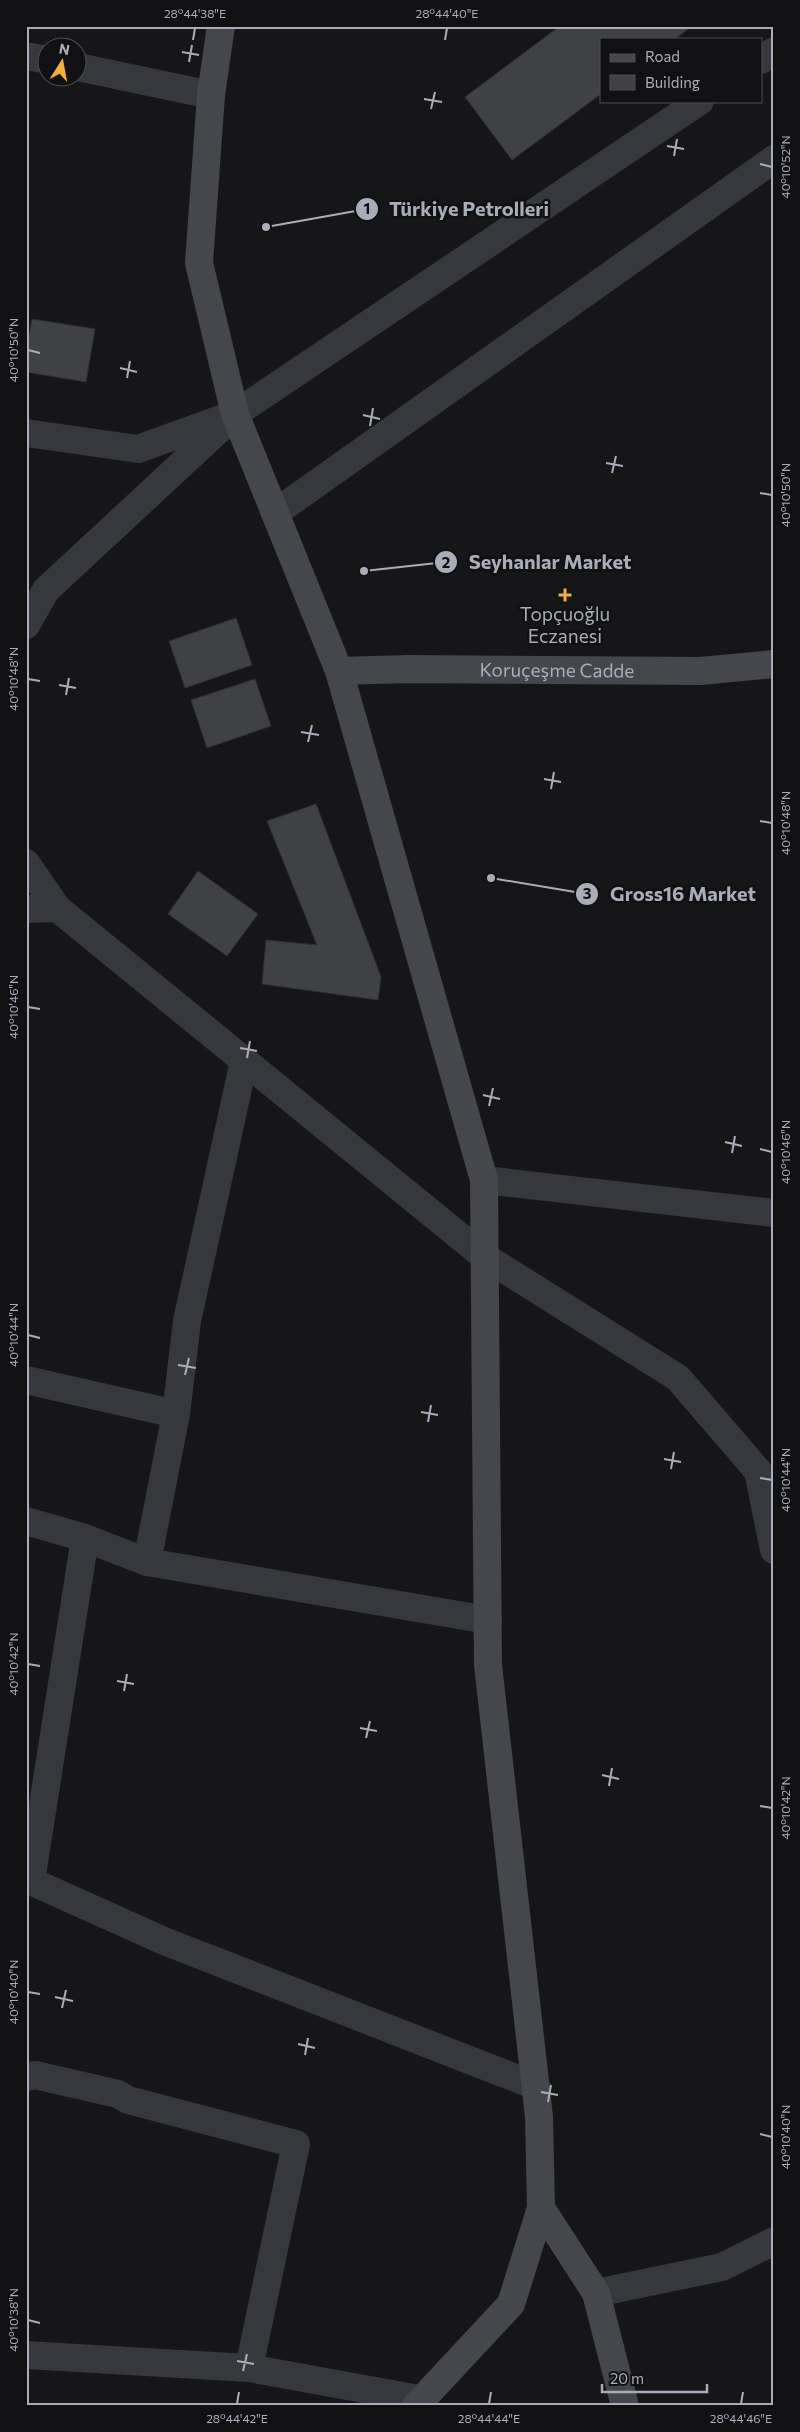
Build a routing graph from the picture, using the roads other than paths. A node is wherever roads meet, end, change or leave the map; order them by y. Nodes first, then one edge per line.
1 (221, 26) edge
2 (774, 51) edge
3 (762, 59) edge
4 (88, 69) edge
5 (211, 95) junction
6 (699, 102) edge
7 (774, 159) edge
8 (235, 414) junction
9 (26, 433) edge
10 (275, 513) junction
11 (26, 625) edge
12 (774, 664) edge
13 (339, 671) junction
14 (26, 863) edge
15 (57, 908) junction
16 (26, 909) edge
17 (244, 1061) junction
18 (484, 1180) junction
19 (774, 1214) edge
20 (485, 1257) junction
21 (26, 1380) edge
22 (176, 1414) junction
23 (26, 1521) edge
24 (85, 1538) junction
25 (774, 1550) edge
26 (147, 1562) junction
27 (488, 1620) junction
28 (29, 1880) edge
29 (26, 2076) edge
30 (536, 2086) junction
31 (541, 2208) junction
32 (774, 2241) edge
33 (596, 2293) junction
34 (26, 2355) edge
35 (249, 2368) junction
36 (418, 2403) edge
37 (625, 2406) edge

1 - 5 street
2 - 3 street
4 - 5 street
5 - 8 street
6 - 8 street
7 - 10 street
8 - 9 street
8 - 10 street
8 - 11 street
10 - 13 street
12 - 13 street, Koruçeşme Cadde
13 - 18 street
14 - 15 street
15 - 16 street
15 - 17 street
17 - 20 street
17 - 22 street
18 - 19 street
18 - 20 street
20 - 25 street
20 - 27 street
21 - 22 street
22 - 26 street
23 - 24 street
24 - 26 street
24 - 28 street
26 - 27 street
27 - 30 street
28 - 30 street
29 - 35 street
30 - 31 street
31 - 33 street
31 - 36 street
32 - 33 street
33 - 37 street
34 - 35 street
35 - 36 street

